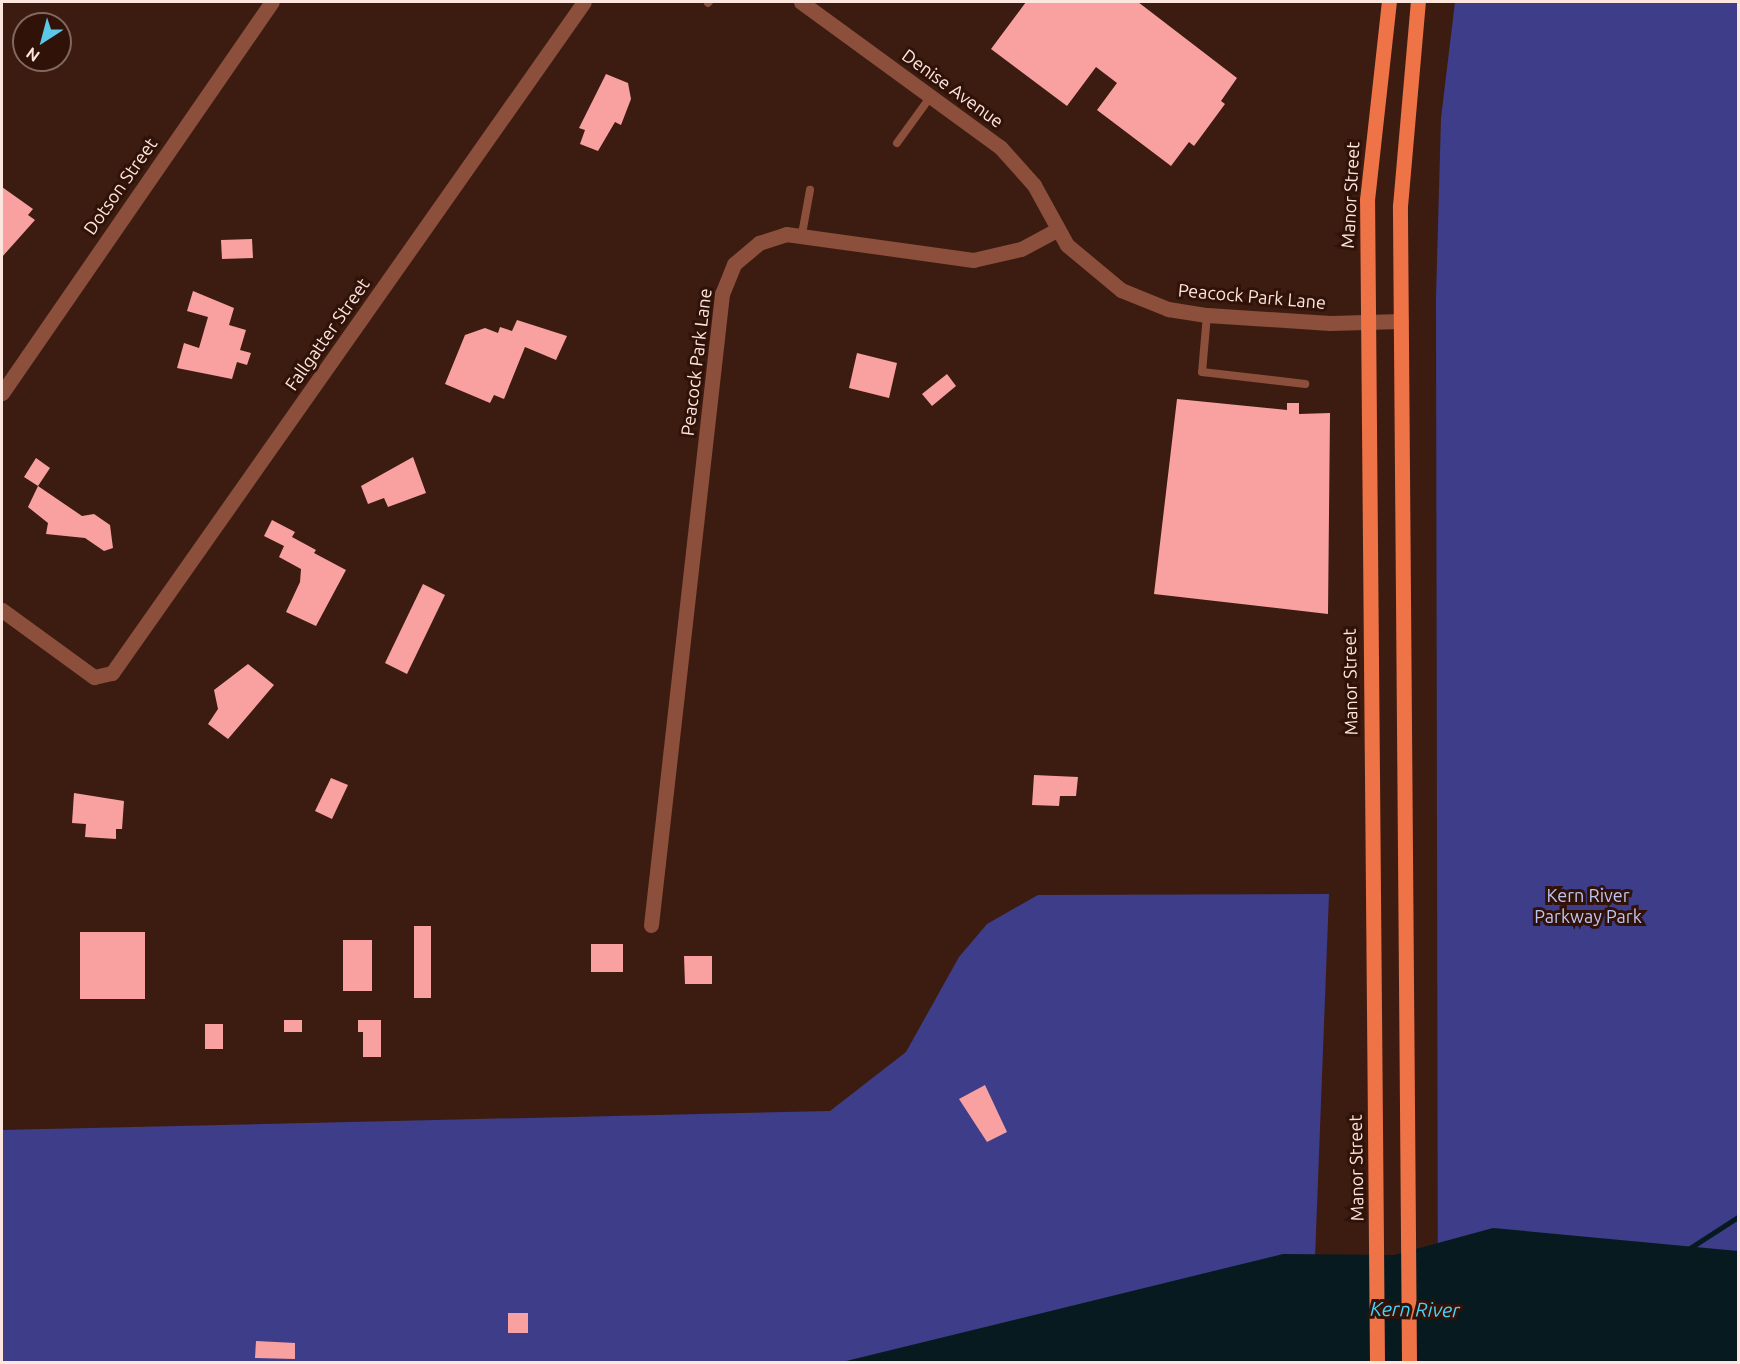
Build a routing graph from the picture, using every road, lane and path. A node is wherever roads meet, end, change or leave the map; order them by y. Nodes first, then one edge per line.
1 (272, 2) edge
2 (584, 2) edge
3 (801, 2) edge
4 (1389, 2) edge
5 (1418, 2) edge
6 (931, 96) junction
7 (897, 142) dead end
8 (810, 190) dead end
9 (1056, 230) junction
10 (802, 234) junction
11 (1207, 315) junction
12 (1401, 321) junction
13 (1367, 323) junction
14 (1305, 384) dead end
15 (2, 393) edge
16 (2, 610) edge
17 (651, 925) dead end
18 (1377, 1362) edge
19 (1409, 1362) edge

1 - 15 street, Dotson Street
2 - 16 street, Fallgatter Street
3 - 6 street, Denise Avenue
4 - 13 main road, Manor Street
5 - 12 main road
6 - 7 lane
6 - 9 street, Denise Avenue
8 - 10 lane
9 - 10 street, Peacock Park Lane
9 - 11 street, Peacock Park Lane
10 - 17 street, Peacock Park Lane
11 - 13 street, Peacock Park Lane
11 - 14 lane
12 - 13 street, Peacock Park Lane
12 - 19 main road
13 - 18 main road, Manor Street

